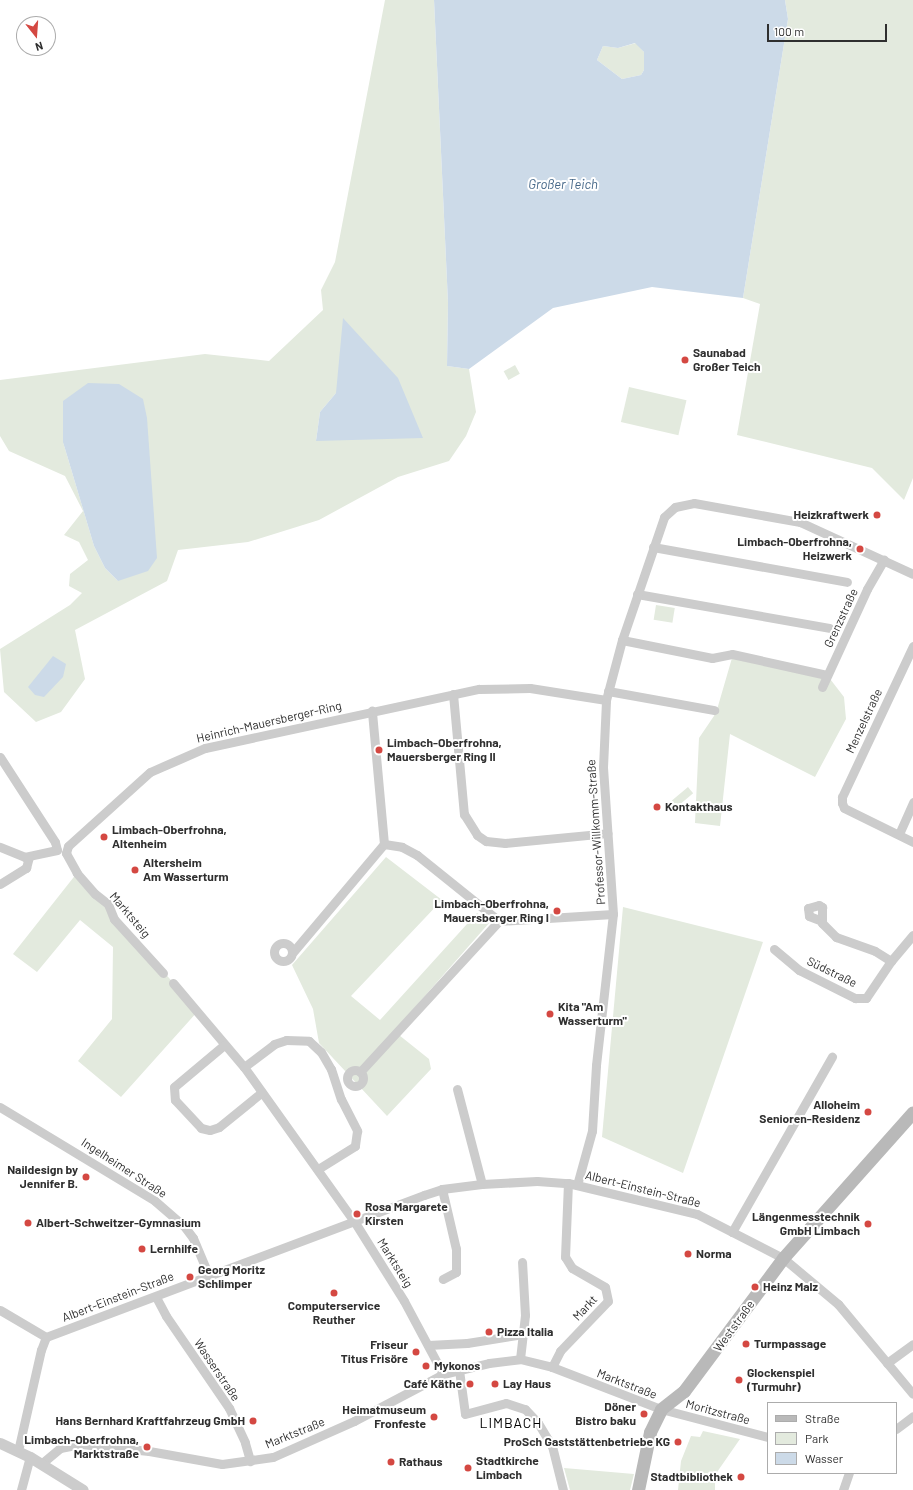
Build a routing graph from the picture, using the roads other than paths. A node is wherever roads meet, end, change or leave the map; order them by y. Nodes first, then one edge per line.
1 (653, 547) junction
2 (884, 560) junction
3 (913, 574) edge
4 (847, 582) dead end
5 (637, 594) junction
6 (829, 628) dead end
7 (622, 640) junction
8 (913, 646) edge
9 (827, 675) junction
10 (822, 687) dead end
11 (453, 694) junction
12 (607, 695) junction
13 (714, 710) dead end
14 (372, 711) junction
15 (0, 757) edge
16 (913, 802) edge
17 (608, 833) junction
18 (899, 834) junction
19 (913, 842) edge
20 (384, 844) junction
21 (0, 847) edge
22 (61, 852) junction
23 (29, 857) junction
24 (0, 884) edge
25 (613, 914) junction
26 (822, 920) dead end
27 (499, 921) junction
28 (913, 935) edge
29 (774, 949) dead end
30 (293, 952) dead end
31 (891, 961) junction
32 (163, 973) dead end
33 (173, 983) dead end
34 (224, 1045) junction
35 (832, 1057) dead end
36 (244, 1067) junction
37 (360, 1072) dead end
38 (457, 1089) dead end
39 (262, 1092) junction
40 (0, 1106) edge
41 (913, 1112) edge
42 (318, 1169) junction
43 (482, 1184) junction
44 (572, 1184) junction
45 (442, 1189) junction
46 (354, 1221) junction
47 (732, 1232) junction
48 (783, 1258) junction
49 (522, 1262) dead end
50 (209, 1276) junction
51 (443, 1279) dead end
52 (156, 1297) junction
53 (0, 1310) edge
54 (523, 1334) junction
55 (46, 1337) junction
56 (913, 1344) edge
57 (428, 1345) junction
58 (520, 1359) junction
59 (887, 1363) junction
60 (552, 1367) junction
61 (459, 1370) junction
62 (443, 1374) junction
63 (913, 1394) edge
64 (661, 1410) junction
65 (913, 1416) edge
66 (897, 1428) edge
67 (767, 1438) edge
68 (0, 1443) edge
69 (18, 1451) junction
70 (30, 1457) junction
71 (250, 1460) junction
72 (41, 1464) junction
73 (849, 1474) edge
74 (21, 1490) edge
75 (83, 1490) edge
76 (563, 1490) edge
77 (638, 1490) edge
78 (843, 1490) edge

1 - 2 street, Professor-Willkomm-Straße
1 - 4 street
1 - 5 street, Professor-Willkomm-Straße
2 - 3 street, Professor-Willkomm-Straße
2 - 9 street, Grenzstraße
5 - 6 street
5 - 7 street, Professor-Willkomm-Straße
7 - 9 street
7 - 12 street, Professor-Willkomm-Straße
8 - 18 street, Menzelstraße
9 - 10 street, Grenzstraße
11 - 12 street, Heinrich-Mauersberger-Ring
11 - 14 street, Heinrich-Mauersberger-Ring
11 - 17 street
12 - 13 street
12 - 17 street, Professor-Willkomm-Straße
14 - 20 street
14 - 22 street, Heinrich-Mauersberger-Ring
15 - 22 street, Marktsteig
16 - 18 street
17 - 25 street, Professor-Willkomm-Straße
18 - 19 street
20 - 27 street
20 - 30 street
21 - 23 street
22 - 23 street
22 - 32 street, Marktsteig
23 - 24 street
25 - 27 street
25 - 44 street, Professor-Willkomm-Straße
26 - 31 street
27 - 37 street
28 - 31 street, Südstraße
29 - 31 street, Südstraße
33 - 34 street, Marktsteig
34 - 36 street, Marktsteig
34 - 39 street
35 - 47 street
36 - 39 street, Marktsteig
36 - 42 street
38 - 43 street
39 - 42 street, Marktsteig
40 - 50 street, Ingelheimer Straße
41 - 48 main road, Weststraße
42 - 46 street, Marktsteig
43 - 44 street, Albert-Einstein-Straße
43 - 45 street, Albert-Einstein-Straße
44 - 47 street, Albert-Einstein-Straße
44 - 60 street, Markt
45 - 46 street, Albert-Einstein-Straße
45 - 51 street
46 - 50 street, Albert-Einstein-Straße
46 - 57 street, Marktsteig
47 - 48 street, Albert-Einstein-Straße
48 - 59 street, Albert-Einstein-Straße
48 - 64 main road, Weststraße
49 - 54 street
50 - 52 street, Albert-Einstein-Straße
52 - 55 street, Albert-Einstein-Straße
52 - 71 street, Wasserstraße
53 - 55 street
54 - 57 street
54 - 58 street
55 - 69 street
56 - 59 street
57 - 62 street, Marktsteig
58 - 60 street, Marktstraße
58 - 61 street, Marktstraße
59 - 63 street, Albert-Einstein-Straße
60 - 64 street, Marktstraße
61 - 62 street, Marktstraße
61 - 76 street
62 - 71 street, Marktstraße
64 - 67 street, Moritzstraße
64 - 77 main road
65 - 66 street
68 - 69 street
69 - 70 street
70 - 72 street
70 - 74 street
71 - 72 street, Marktstraße
72 - 75 street
73 - 78 street

